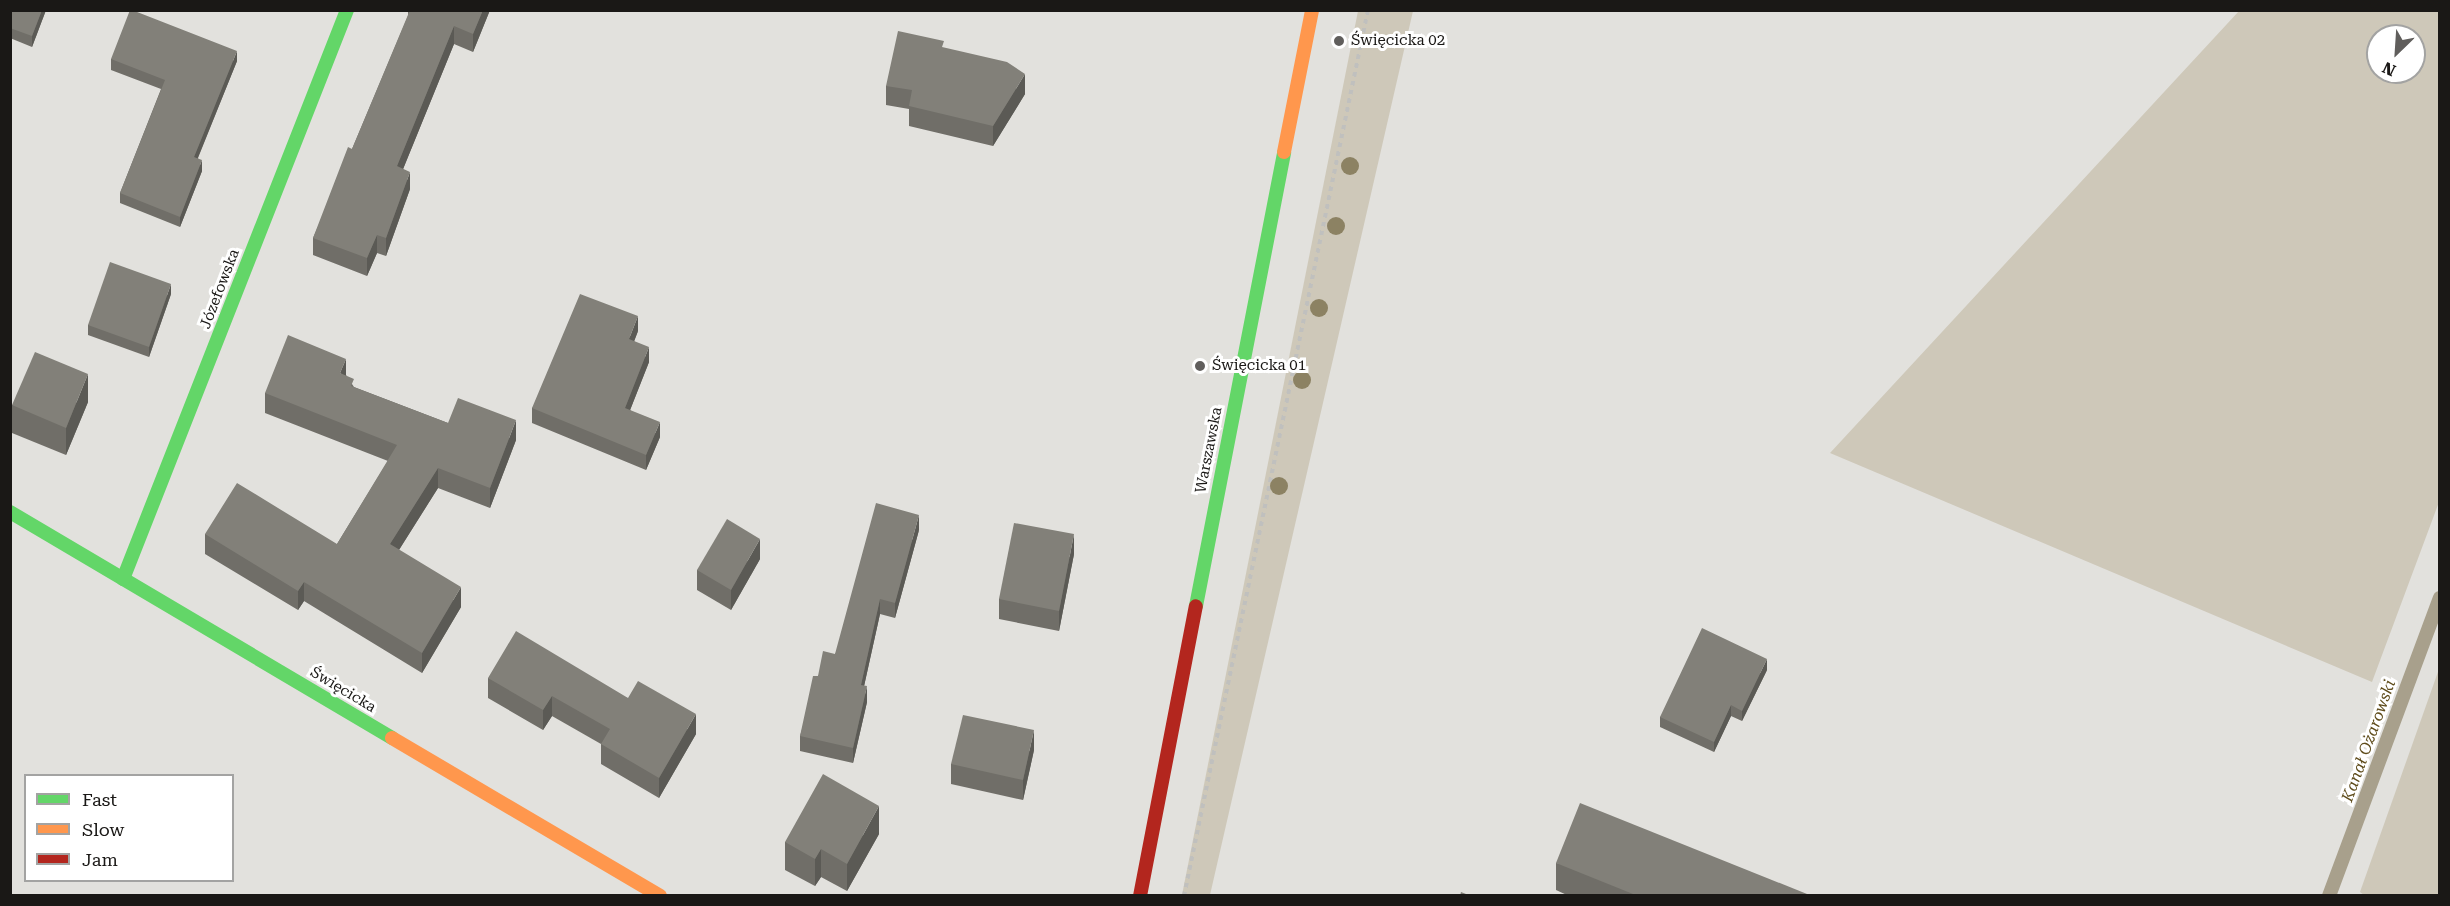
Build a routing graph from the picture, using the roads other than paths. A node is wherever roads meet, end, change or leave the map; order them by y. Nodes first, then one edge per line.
1 (347, 10) edge
2 (1312, 10) edge
3 (10, 512) edge
4 (123, 579) junction
5 (660, 896) edge
6 (1140, 896) edge

1 - 4 street, Józefowska
2 - 6 street, Warszawska
3 - 4 street, Święcicka
4 - 5 street, Święcicka

